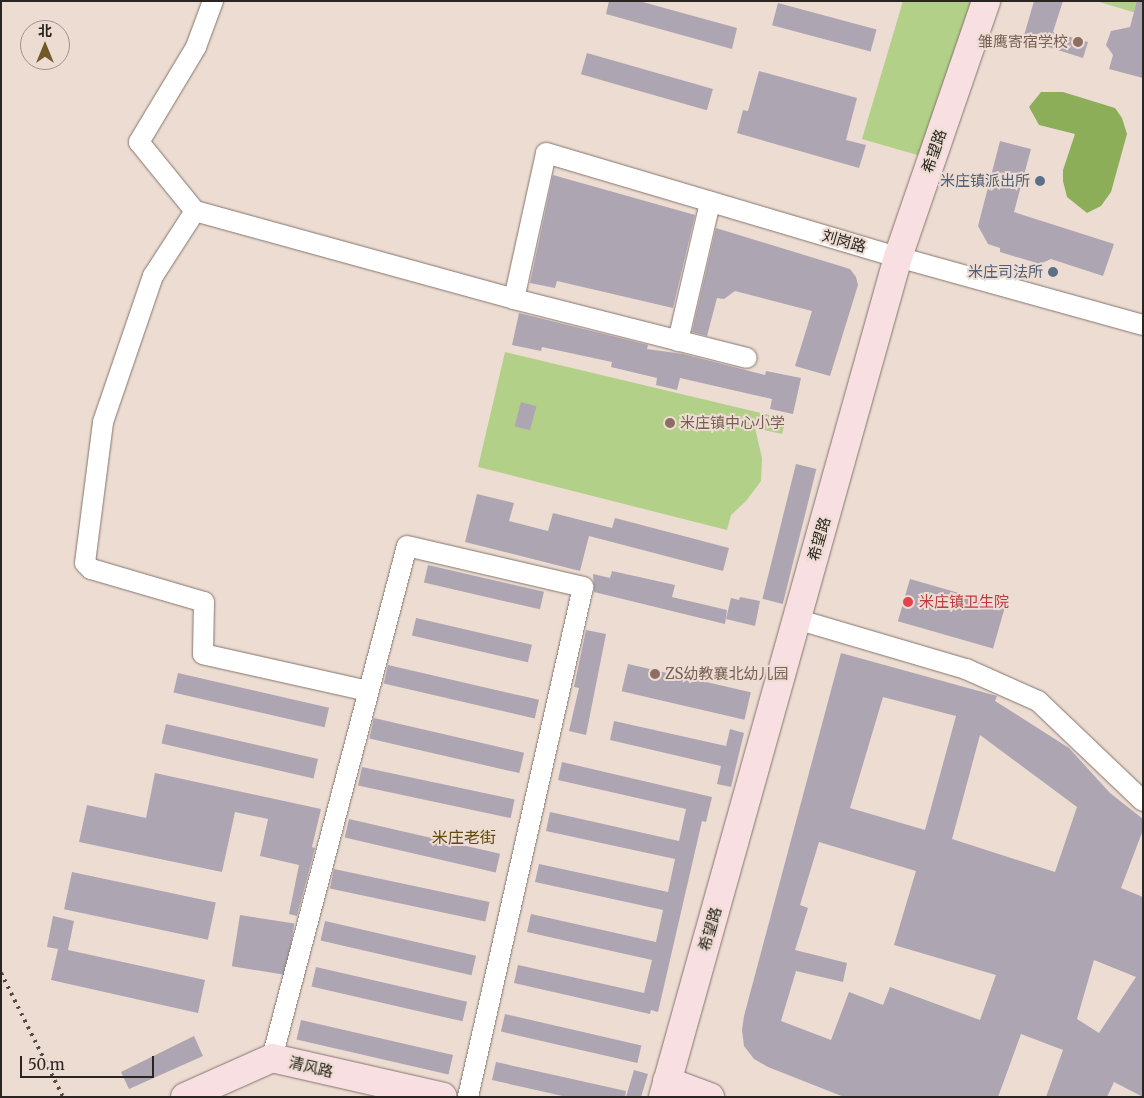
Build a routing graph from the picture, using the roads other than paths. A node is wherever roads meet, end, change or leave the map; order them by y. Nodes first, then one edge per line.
1 (213, 1) edge
2 (986, 1) edge
3 (710, 202) junction
4 (195, 211) junction
5 (898, 257) junction
6 (514, 299) junction
7 (1143, 325) edge
8 (678, 341) junction
9 (747, 358) dead end
10 (796, 619) junction
11 (368, 691) junction
12 (1143, 802) edge
13 (272, 1058) junction
14 (665, 1089) edge
15 (185, 1097) edge
16 (443, 1097) edge
17 (468, 1097) edge
18 (710, 1097) edge

1 - 4 street
2 - 5 street, 希望路
3 - 5 street, 刘岗路
3 - 6 street, 刘岗路
3 - 8 street
4 - 6 street
4 - 11 street
5 - 7 street, 刘岗路
5 - 10 street, 希望路
6 - 8 street
8 - 9 street
10 - 12 street
10 - 14 street, 希望路
11 - 13 street
11 - 17 street
13 - 15 street, 清风路
13 - 16 street, 清风路
14 - 18 street

